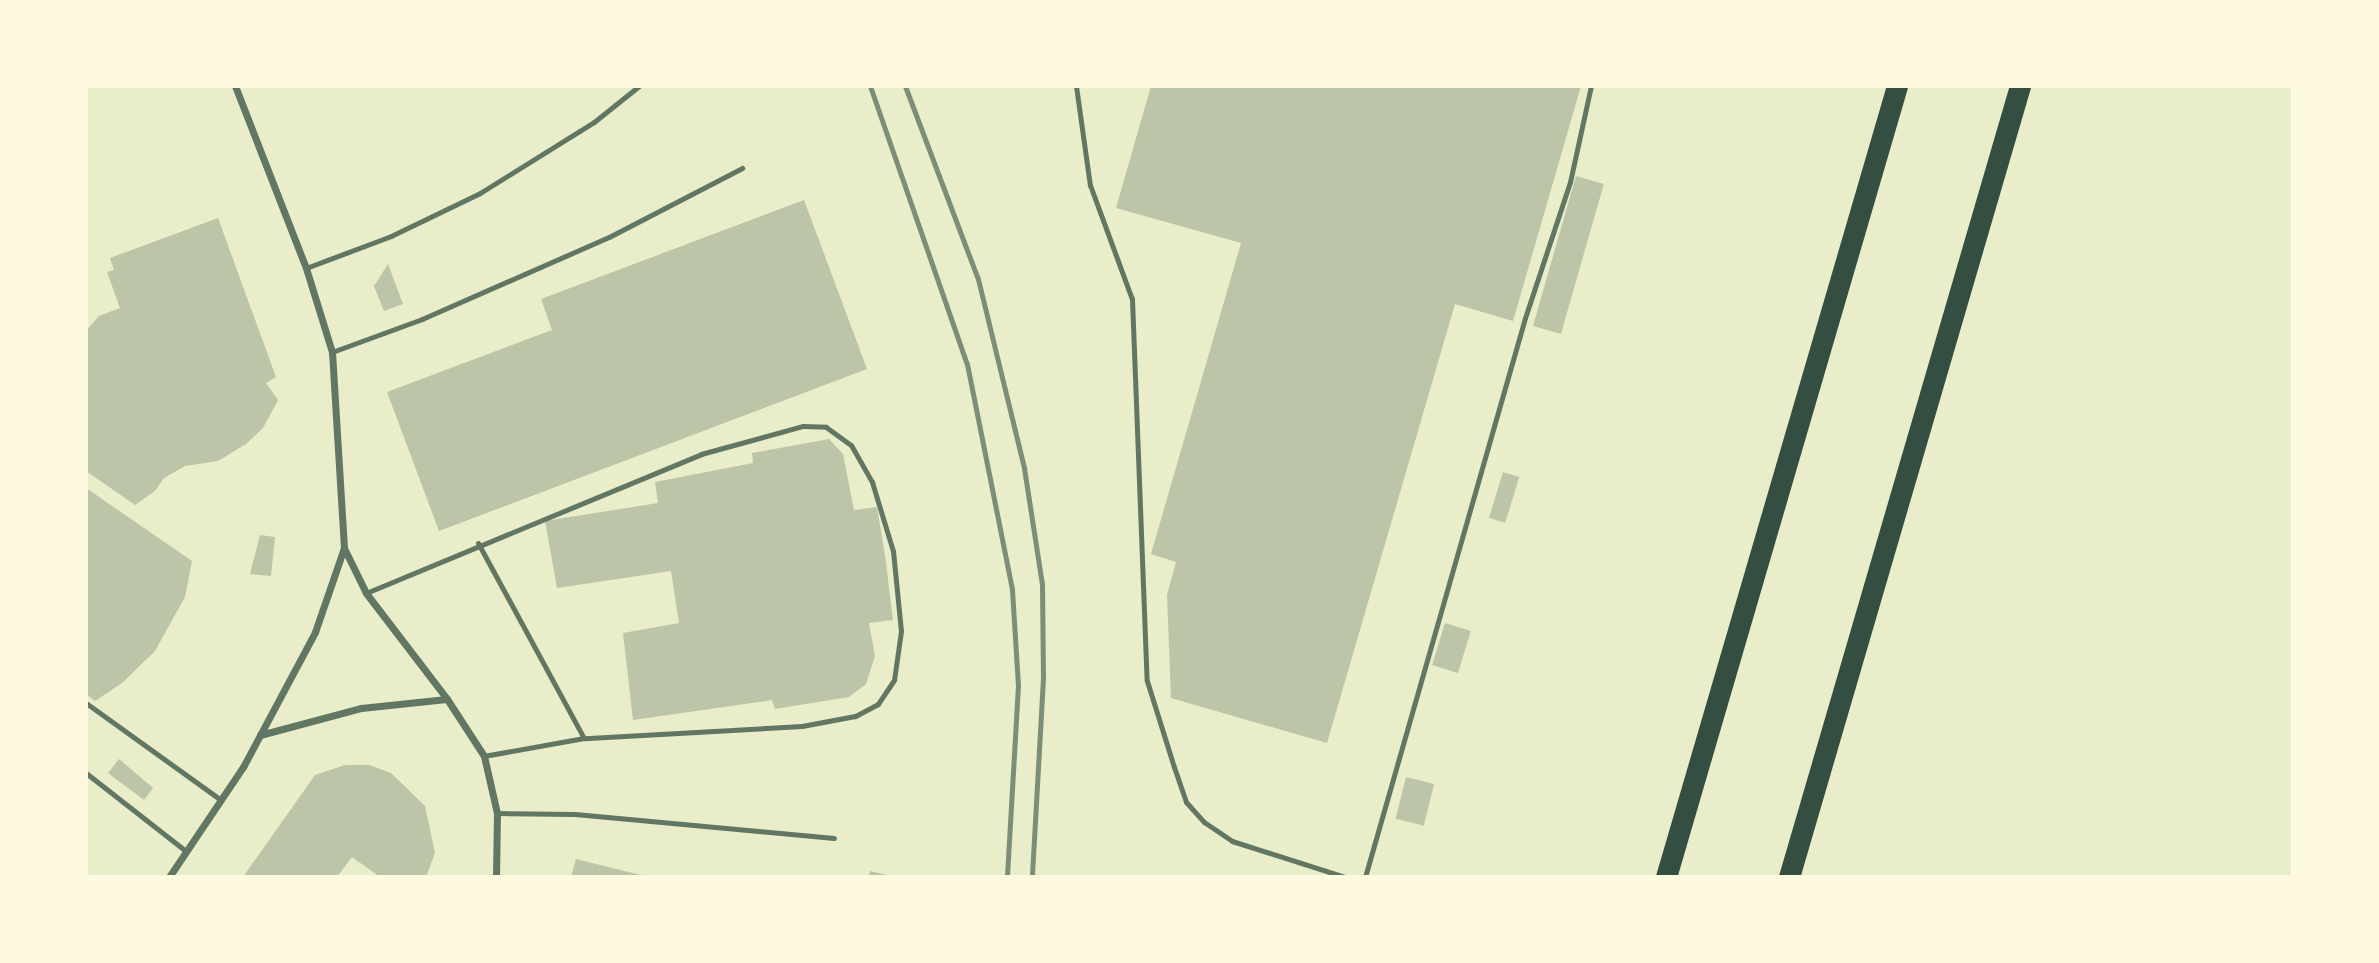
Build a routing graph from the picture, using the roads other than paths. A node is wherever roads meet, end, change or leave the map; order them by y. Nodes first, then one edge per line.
1 (235, 86) edge
2 (639, 86) edge
3 (1076, 86) edge
4 (1591, 86) edge
5 (1897, 86) edge
6 (2020, 86) edge
7 (742, 168) dead end
8 (306, 268) junction
9 (332, 352) junction
10 (478, 543) junction
11 (344, 548) junction
12 (366, 593) junction
13 (447, 699) junction
14 (86, 703) edge
15 (260, 734) junction
16 (584, 738) junction
17 (484, 756) junction
18 (86, 773) edge
19 (220, 800) junction
20 (497, 813) junction
21 (834, 838) dead end
22 (186, 851) junction
23 (169, 877) edge
24 (496, 877) edge
25 (1345, 877) edge
26 (1365, 877) edge
27 (1666, 877) edge
28 (1789, 877) edge

1 - 8 street
2 - 8 lane
3 - 25 lane
4 - 26 lane
5 - 27 highway
6 - 28 highway
7 - 9 lane
8 - 9 street
9 - 11 street
10 - 12 lane
10 - 16 lane
10 - 16 lane
11 - 12 street
11 - 15 street
12 - 13 street
13 - 15 street
13 - 17 street
14 - 19 lane
15 - 19 street
16 - 17 lane
17 - 20 street
18 - 22 lane
19 - 22 street
20 - 21 lane
20 - 24 street
22 - 23 street

